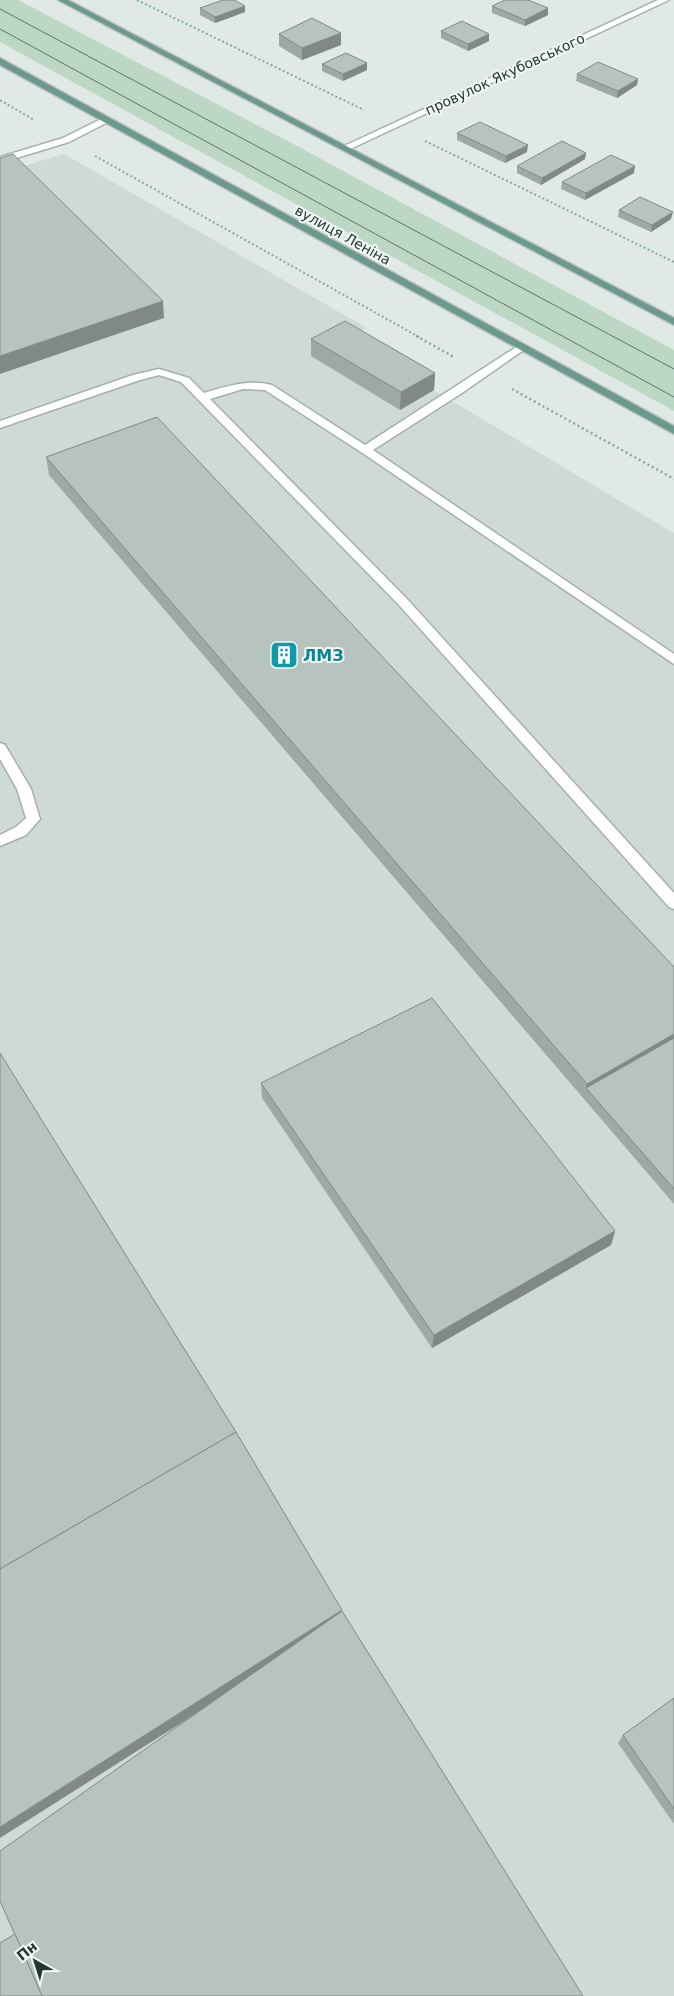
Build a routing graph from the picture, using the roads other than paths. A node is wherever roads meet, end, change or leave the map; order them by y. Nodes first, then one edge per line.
1 (62, 0) edge
2 (665, 0) edge
3 (0, 61) edge
4 (105, 120) junction
5 (345, 148) junction
6 (0, 160) edge
7 (674, 322) edge
8 (521, 347) junction
9 (204, 397) junction
10 (0, 425) edge
11 (674, 431) edge
12 (364, 450) junction
13 (674, 660) edge
14 (0, 748) edge
15 (0, 841) edge
16 (674, 904) edge

1 - 5 main road
2 - 5 street, провулок Якубовського
3 - 4 main road, вулиця Леніна
4 - 6 street
4 - 8 main road, вулиця Леніна
5 - 7 main road
8 - 11 main road, вулиця Леніна
8 - 12 street
9 - 10 street
9 - 12 street
9 - 16 street
12 - 13 street
14 - 15 street

